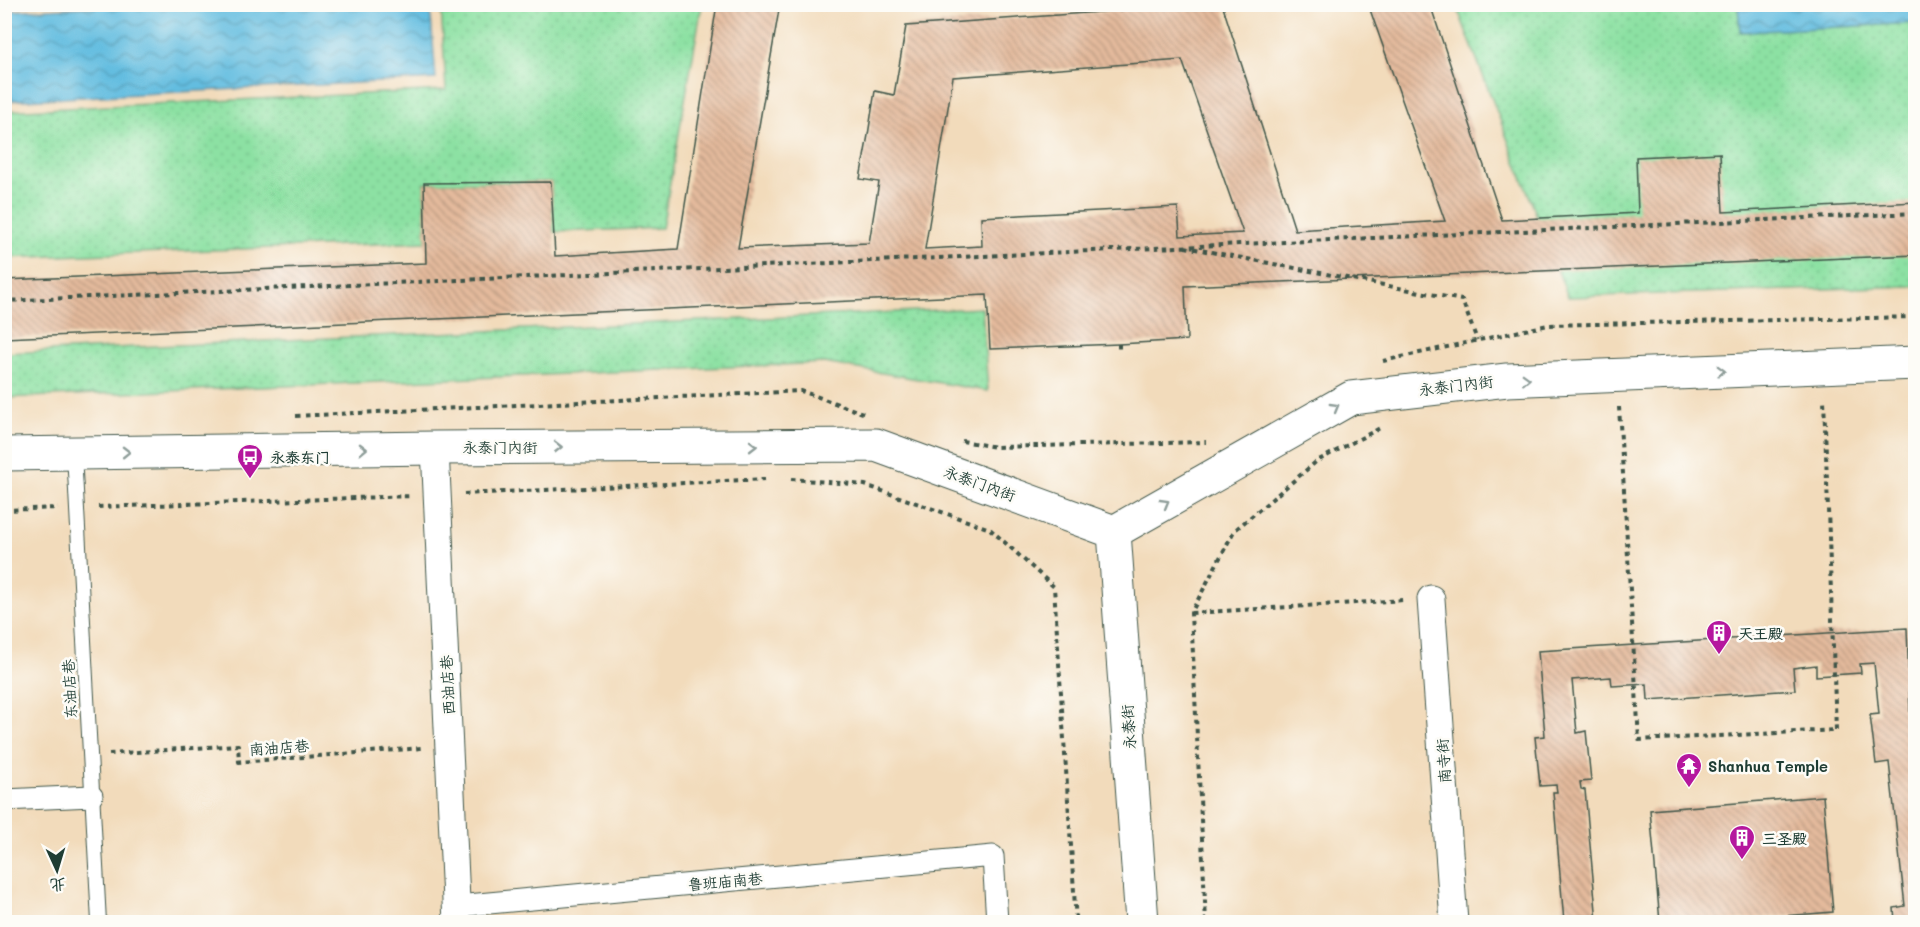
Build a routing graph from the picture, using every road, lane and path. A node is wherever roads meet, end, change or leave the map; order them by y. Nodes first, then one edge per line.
1 (1916, 213) edge
2 (1178, 246) junction
3 (4, 301) edge
4 (1916, 317) edge
5 (1477, 340) junction
6 (1119, 344) dead end
7 (1119, 353) dead end
8 (1375, 362) dead end
9 (1916, 363) edge
10 (1835, 398) dead end
11 (1813, 399) dead end
12 (1824, 399) junction
13 (1607, 406) dead end
14 (1619, 406) junction
15 (1630, 406) dead end
16 (865, 413) dead end
17 (287, 417) dead end
18 (1392, 425) dead end
19 (951, 439) dead end
20 (1212, 442) dead end
21 (435, 448) junction
22 (74, 453) junction
23 (4, 454) edge
24 (771, 479) dead end
25 (783, 479) dead end
26 (438, 495) junction
27 (76, 508) junction
28 (4, 510) edge
29 (1114, 532) junction
30 (1431, 599) joint
31 (1191, 613) junction
32 (449, 746) junction
33 (90, 755) junction
34 (92, 796) junction
35 (4, 800) edge
36 (457, 914) edge
37 (99, 922) edge
38 (997, 922) edge
39 (1076, 922) edge
40 (1142, 922) edge
41 (1206, 922) edge
42 (1454, 922) edge

1 - 2 path
2 - 3 path
2 - 5 path
4 - 5 path
5 - 8 path
6 - 7 path
29 -> 9 main road, 永泰门内街
10 - 12 path
11 - 12 path
12 - 14 path
13 - 14 path
14 - 15 path
16 - 17 path
18 - 31 path
19 - 20 path
22 -> 21 main road, 永泰门内街
21 - 26 street, 西油店巷
21 -> 29 main road, 永泰门内街
22 - 23 main road, 永泰门内街
22 - 27 lane, 东油店巷
24 - 26 path
25 - 39 path
26 - 27 path
26 - 32 street, 西油店巷
27 - 28 path
27 - 33 lane, 东油店巷
29 - 40 main road, 永泰街
30 - 31 path
30 - 42 street, 南寺街
31 - 41 path
32 - 33 path, 南油店巷
32 - 36 street, 西油店巷
33 - 34 lane, 东油店巷
34 - 35 street
34 - 37 lane, 东油店巷
36 - 38 street, 鲁班庙南巷

